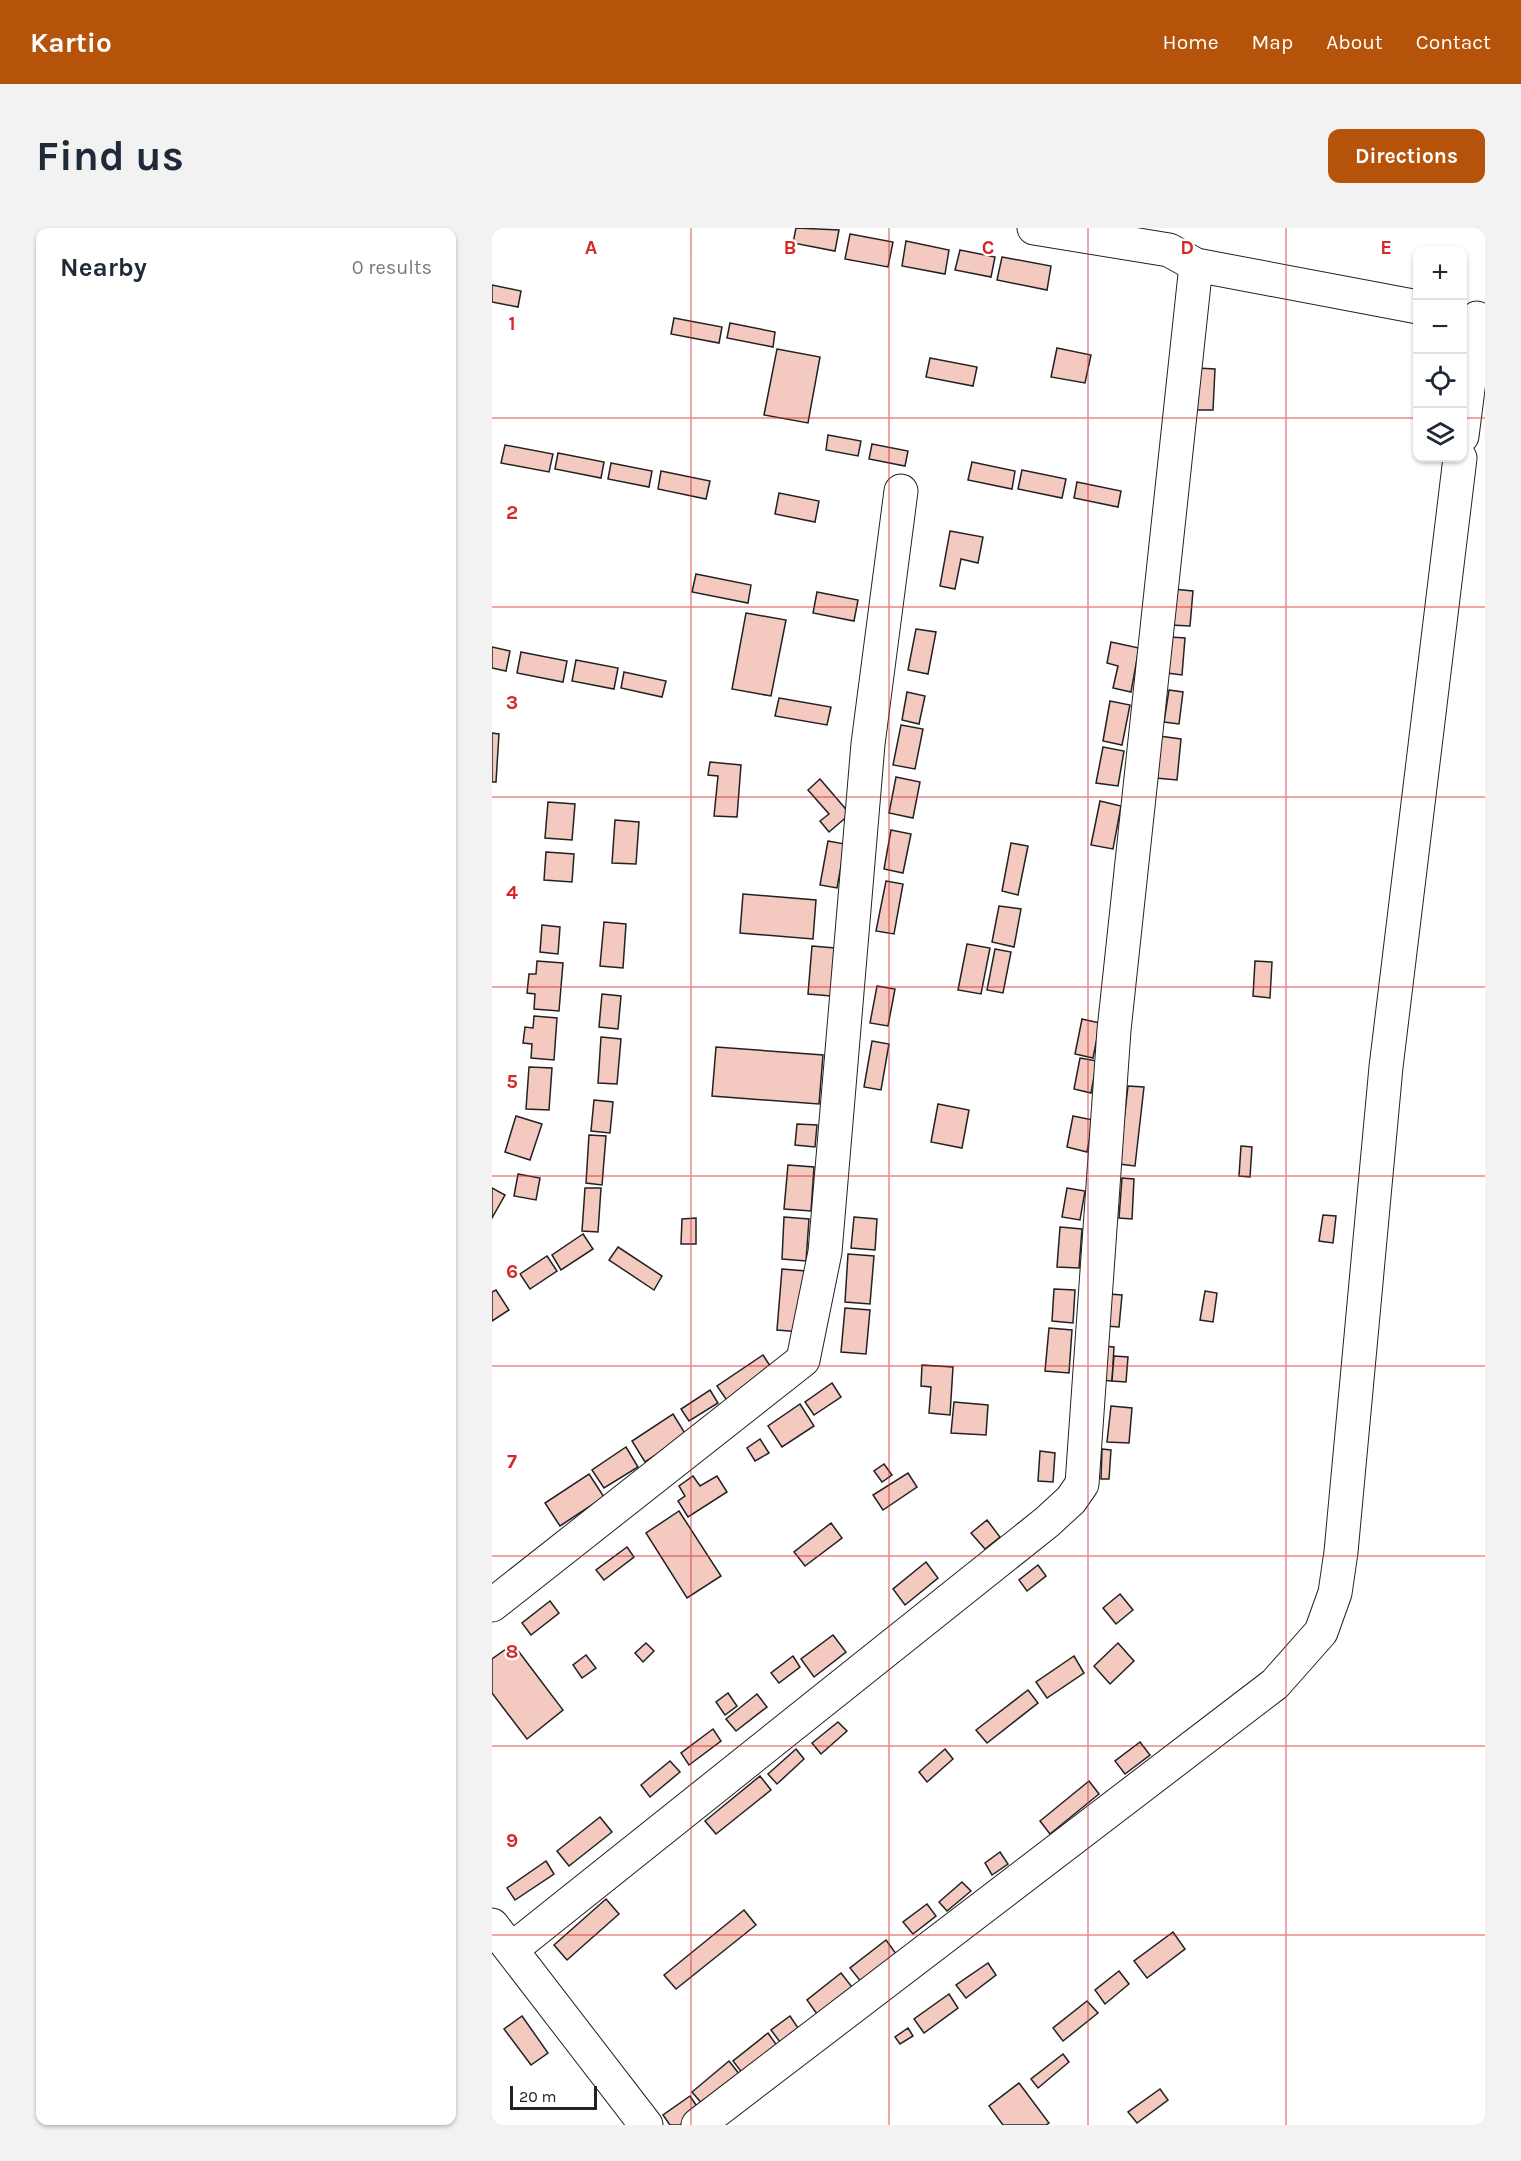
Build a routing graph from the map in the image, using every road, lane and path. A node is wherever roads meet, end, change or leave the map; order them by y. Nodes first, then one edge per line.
1 (1034, 228) edge
2 (1196, 265) junction
3 (1413, 306) edge
4 (1475, 318) edge
5 (1465, 408) edge
6 (1460, 462) edge
7 (901, 491) dead end
8 (492, 1605) edge
9 (502, 1937) edge
10 (646, 2125) edge
11 (698, 2125) edge

1 - 2 street
2 - 3 street
2 - 9 street
4 - 5 street
6 - 11 street
7 - 8 street
9 - 10 street

